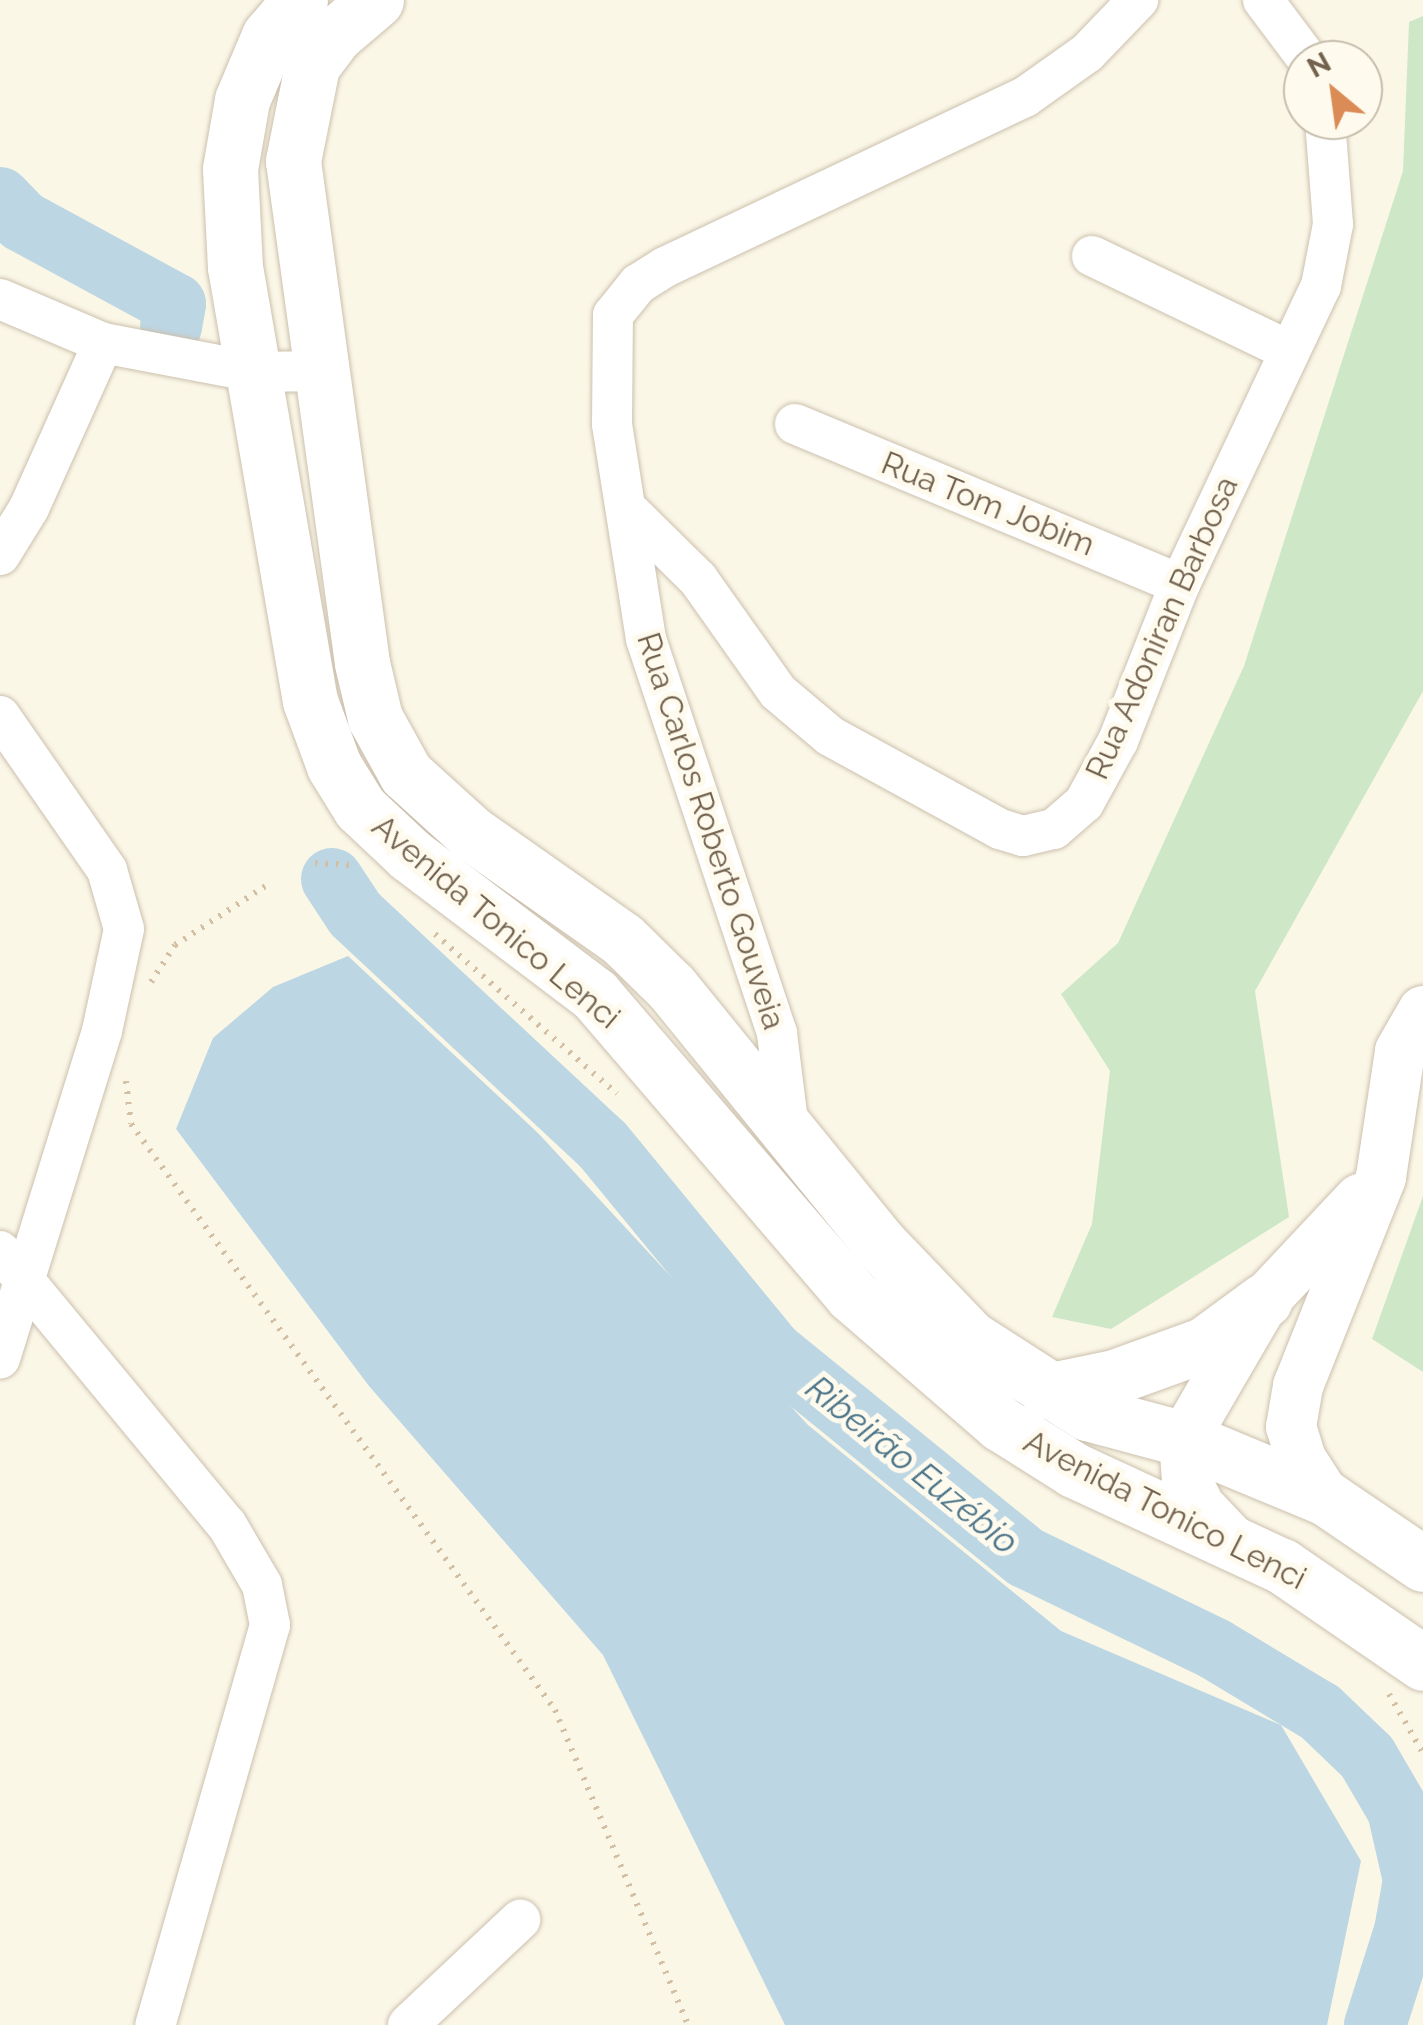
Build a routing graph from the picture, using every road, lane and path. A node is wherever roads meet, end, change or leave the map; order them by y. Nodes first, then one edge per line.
1 (300, 0) edge
2 (376, 0) edge
3 (1138, 0) edge
4 (1262, 0) edge
5 (1293, 40) edge
6 (1327, 140) edge
7 (1092, 256) dead end
8 (0, 299) edge
9 (103, 343) junction
10 (1287, 350) junction
11 (324, 371) junction
12 (254, 372) junction
13 (796, 424) dead end
14 (629, 512) junction
15 (0, 555) edge
16 (1180, 584) junction
17 (0, 716) edge
18 (315, 863) dead end
19 (359, 870) dead end
20 (270, 883) dead end
21 (145, 992) dead end
22 (1423, 1012) edge
23 (126, 1072) dead end
24 (789, 1130) junction
25 (1380, 1177) junction
26 (11, 1265) edge
27 (1265, 1300) junction
28 (0, 1358) edge
29 (1048, 1391) junction
30 (1184, 1439) junction
31 (1326, 1498) junction
32 (1261, 1558) junction
33 (1423, 1564) edge
34 (1423, 1664) edge
35 (520, 1920) dead end
36 (155, 2025) edge
37 (408, 2025) edge
38 (688, 2025) edge

1 - 12 main road, Avenida Tonico Lenci
2 - 11 main road, Avenida Tonico Lenci
3 - 14 street, Rua Carlos Roberto Gouveia
4 - 5 street
6 - 10 street, Rua Adoniran Barbosa
7 - 10 street
8 - 9 street
9 - 12 street
9 - 15 street
10 - 16 street, Rua Adoniran Barbosa
11 - 12 street
11 - 24 main road, Avenida Tonico Lenci
12 - 32 main road, Avenida Tonico Lenci
13 - 16 street, Rua Tom Jobim
14 - 16 street, Rua Adoniran Barbosa
14 - 24 street, Rua Carlos Roberto Gouveia
17 - 26 street
18 - 19 path
20 - 21 path
22 - 25 street
23 - 38 path
24 - 29 main road, Avenida Tonico Lenci
25 - 27 street
25 - 31 street
26 - 28 street
26 - 36 street
27 - 29 main road
27 - 30 street
29 - 30 main road, Avenida Tonico Lenci
30 - 31 main road, Avenida Tonico Lenci
30 - 32 street
31 - 33 main road, Avenida Tonico Lenci
32 - 33 main road
32 - 34 main road, Avenida Tonico Lenci
35 - 37 street

